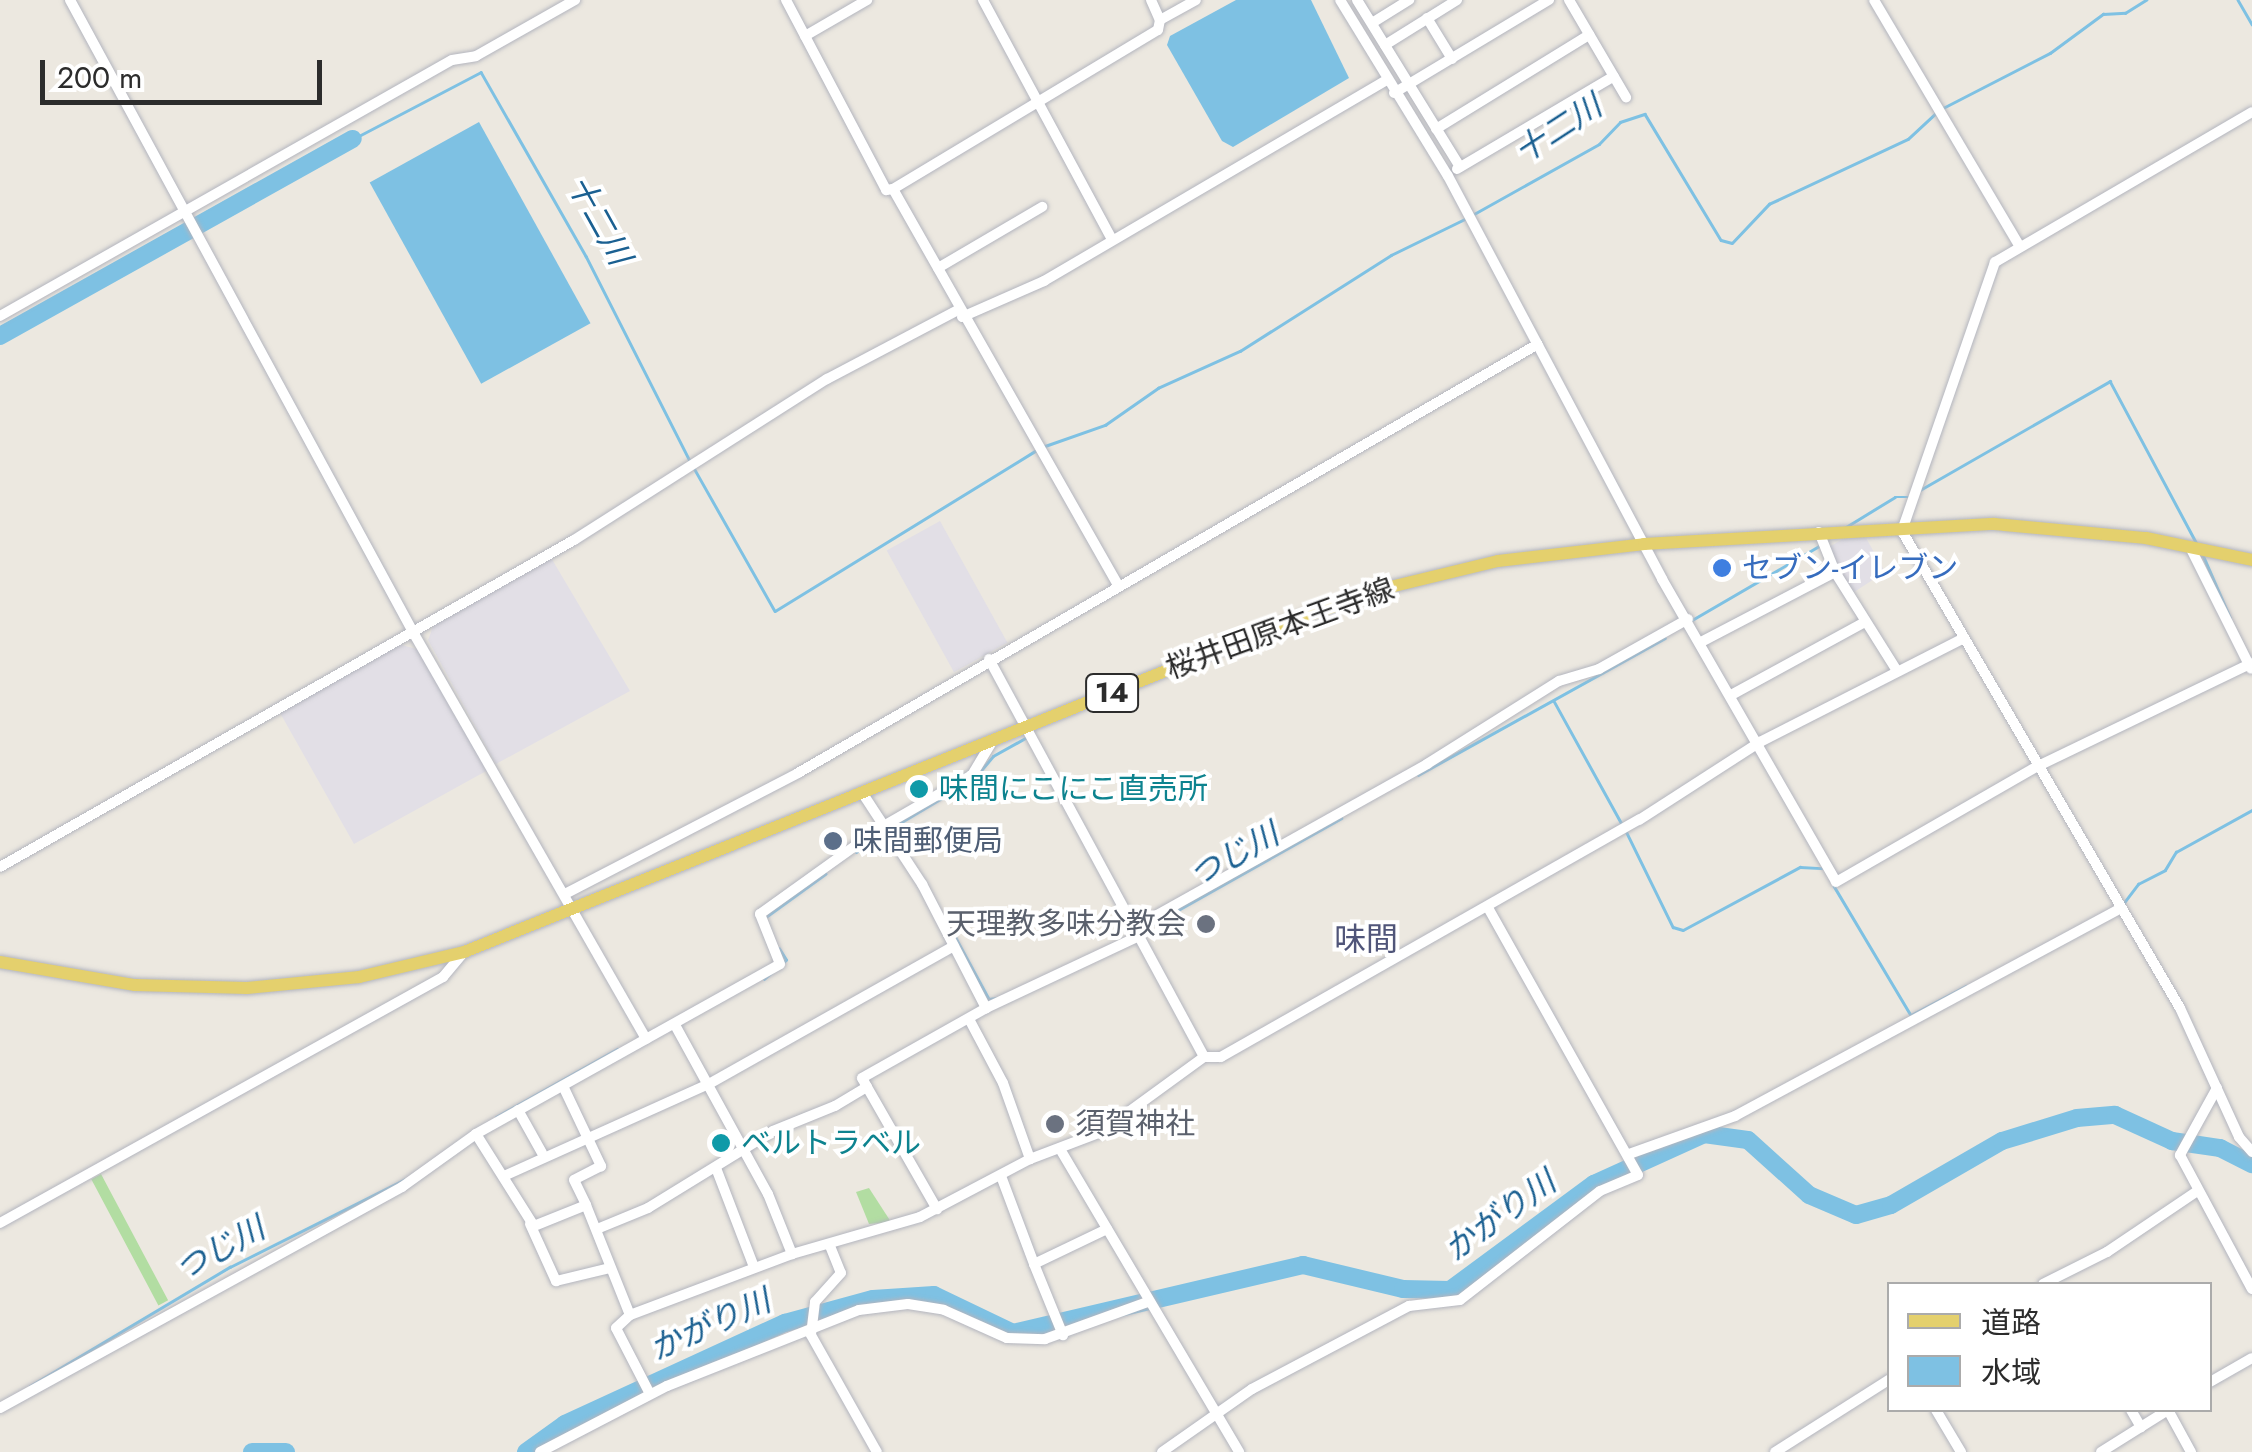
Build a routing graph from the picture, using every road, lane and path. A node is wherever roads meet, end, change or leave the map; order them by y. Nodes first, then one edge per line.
1 (70, 0) edge
2 (575, 0) edge
3 (786, 0) edge
4 (867, 0) edge
5 (983, 0) edge
6 (1151, 0) edge
7 (1196, 0) edge
8 (1340, 0) edge
9 (1410, 0) edge
10 (1457, 0) edge
11 (1549, 0) edge
12 (1569, 0) edge
13 (1874, 0) edge
14 (1362, 2) edge
15 (1427, 18) junction
16 (1160, 20) junction
17 (1372, 23) junction
18 (1589, 35) junction
19 (806, 36) junction
20 (1385, 44) junction
21 (1452, 59) junction
22 (1614, 76) junction
23 (1385, 81) junction
24 (1410, 84) junction
25 (1394, 93) junction
26 (1626, 97) dead end
27 (1038, 101) junction
28 (2252, 112) edge
29 (1436, 129) junction
30 (1460, 167) junction
31 (1448, 176) junction
32 (892, 189) junction
33 (1042, 208) dead end
34 (187, 210) junction
35 (1111, 238) junction
36 (2019, 245) junction
37 (938, 268) junction
38 (962, 313) junction
39 (0, 316) edge
40 (1538, 344) junction
41 (1904, 526) junction
42 (1821, 540) junction
43 (1644, 544) junction
44 (2190, 546) junction
45 (2252, 560) edge
46 (1836, 572) junction
47 (1117, 584) junction
48 (1688, 619) junction
49 (1865, 622) junction
50 (413, 632) junction
51 (1964, 638) junction
52 (1703, 641) junction
53 (989, 659) junction
54 (2251, 666) edge
55 (1897, 671) junction
56 (1733, 694) junction
57 (1026, 728) junction
58 (992, 742) junction
59 (1760, 742) junction
60 (2038, 766) junction
61 (864, 794) junction
62 (884, 826) junction
63 (0, 867) edge
64 (564, 894) junction
65 (1487, 906) junction
66 (2118, 910) junction
67 (574, 911) junction
68 (1136, 932) junction
69 (954, 946) junction
70 (464, 952) junction
71 (0, 962) edge
72 (986, 1008) junction
73 (969, 1019) junction
74 (675, 1024) junction
75 (646, 1039) junction
76 (1204, 1057) junction
77 (709, 1084) junction
78 (563, 1086) junction
79 (868, 1087) junction
80 (2217, 1088) junction
81 (518, 1110) junction
82 (476, 1134) junction
83 (590, 1136) junction
84 (742, 1149) junction
85 (1060, 1149) junction
86 (2252, 1152) edge
87 (542, 1153) junction
88 (1628, 1154) junction
89 (1030, 1160) junction
90 (716, 1168) junction
91 (504, 1176) junction
92 (1000, 1176) junction
93 (2196, 1192) junction
94 (586, 1206) junction
95 (937, 1209) junction
96 (528, 1220) junction
97 (0, 1223) edge
98 (597, 1229) junction
99 (1107, 1229) junction
100 (830, 1246) junction
101 (792, 1254) junction
102 (1034, 1264) junction
103 (610, 1268) junction
104 (754, 1268) junction
105 (2060, 1281) edge
106 (2252, 1289) edge
107 (1148, 1302) junction
108 (630, 1315) junction
109 (811, 1326) junction
110 (1063, 1335) junction
111 (2252, 1358) edge
112 (1887, 1381) edge
113 (2212, 1381) edge
114 (650, 1394) junction
115 (0, 1408) edge
116 (1937, 1412) edge
117 (2132, 1412) edge
118 (2165, 1412) edge
119 (2169, 1412) edge
120 (1217, 1418) junction
121 (2140, 1427) junction
122 (1791, 1448) edge
123 (540, 1452) edge
124 (878, 1452) edge
125 (1162, 1452) edge
126 (1239, 1452) edge
127 (1774, 1452) edge
128 (1961, 1452) edge
129 (2100, 1452) edge
130 (2190, 1452) edge

1 - 34 street
2 - 34 street
3 - 19 street
4 - 19 street
5 - 27 street
6 - 16 street
7 - 16 street
8 - 23 street
9 - 17 street
10 - 15 street
11 - 21 street
12 - 18 street
13 - 36 street
14 - 17 street
15 - 20 street
15 - 21 street
16 - 27 street
17 - 20 street
18 - 22 street
18 - 29 street
19 - 32 street
20 - 24 street
21 - 24 street
22 - 26 street
22 - 30 street
23 - 25 street
23 - 35 street
24 - 25 street
24 - 29 street
25 - 31 street
27 - 32 street
27 - 35 street
28 - 36 street
29 - 30 street
30 - 31 street
31 - 40 street
32 - 37 street
33 - 37 street
34 - 39 street
34 - 50 street
35 - 38 street
36 - 41 street
37 - 38 street
38 - 47 street
38 - 50 street
40 - 43 street
40 - 47 street
41 - 42 main road, 桜井田原本王寺線 / 14
41 - 44 main road, 桜井田原本王寺線 / 14
41 - 51 street
42 - 43 main road, 桜井田原本王寺線 / 14
42 - 46 street
43 - 48 street
43 - 57 main road, 桜井田原本王寺線 / 14
44 - 45 main road, 桜井田原本王寺線 / 14
44 - 54 street
46 - 49 street
46 - 52 street
47 - 53 street
48 - 52 street
48 - 68 street
49 - 55 street
49 - 56 street
50 - 63 street
50 - 64 street
51 - 55 street
51 - 60 street
52 - 56 street
53 - 57 street
53 - 64 street
54 - 60 street
55 - 59 street
56 - 59 street
57 - 58 main road, 桜井田原本王寺線 / 14
57 - 68 street
58 - 61 main road, 桜井田原本王寺線 / 14
58 - 62 street
59 - 60 street
59 - 65 street
60 - 66 street
61 - 62 street
61 - 67 main road, 桜井田原本王寺線 / 14
62 - 69 street
62 - 74 street
64 - 67 street
65 - 76 street
65 - 88 street
66 - 80 street
66 - 88 street
67 - 70 main road, 桜井田原本王寺線 / 14
67 - 75 street
68 - 72 street
68 - 76 street
69 - 72 street
69 - 77 street
70 - 71 main road, 桜井田原本王寺線 / 14
70 - 97 street
72 - 73 street
73 - 79 street
73 - 89 street
74 - 75 street
74 - 77 street
75 - 78 street
76 - 85 street
77 - 83 street
77 - 84 street
78 - 81 street
78 - 83 street
79 - 84 street
79 - 95 street
80 - 86 street
80 - 93 street
81 - 82 street
81 - 87 street
82 - 91 street
82 - 115 street
83 - 87 street
83 - 94 street
84 - 90 street
84 - 101 street
85 - 89 street
85 - 99 street
87 - 91 street
88 - 120 street
89 - 92 street
90 - 98 street
90 - 104 street
91 - 96 street
92 - 95 street
92 - 102 street
93 - 105 street
93 - 106 street
94 - 96 street
94 - 98 street
95 - 100 street
96 - 103 street
98 - 103 street
99 - 102 street
99 - 107 street
100 - 101 street
100 - 109 street
101 - 104 street
102 - 110 street
103 - 108 street
104 - 108 street
107 - 110 street
107 - 120 street
108 - 114 street
109 - 110 street
109 - 114 street
109 - 124 street
111 - 113 street
112 - 122 street
114 - 123 street
116 - 128 street
117 - 121 street
118 - 121 street
119 - 130 street
120 - 125 street
120 - 126 street
121 - 129 street
122 - 127 street

